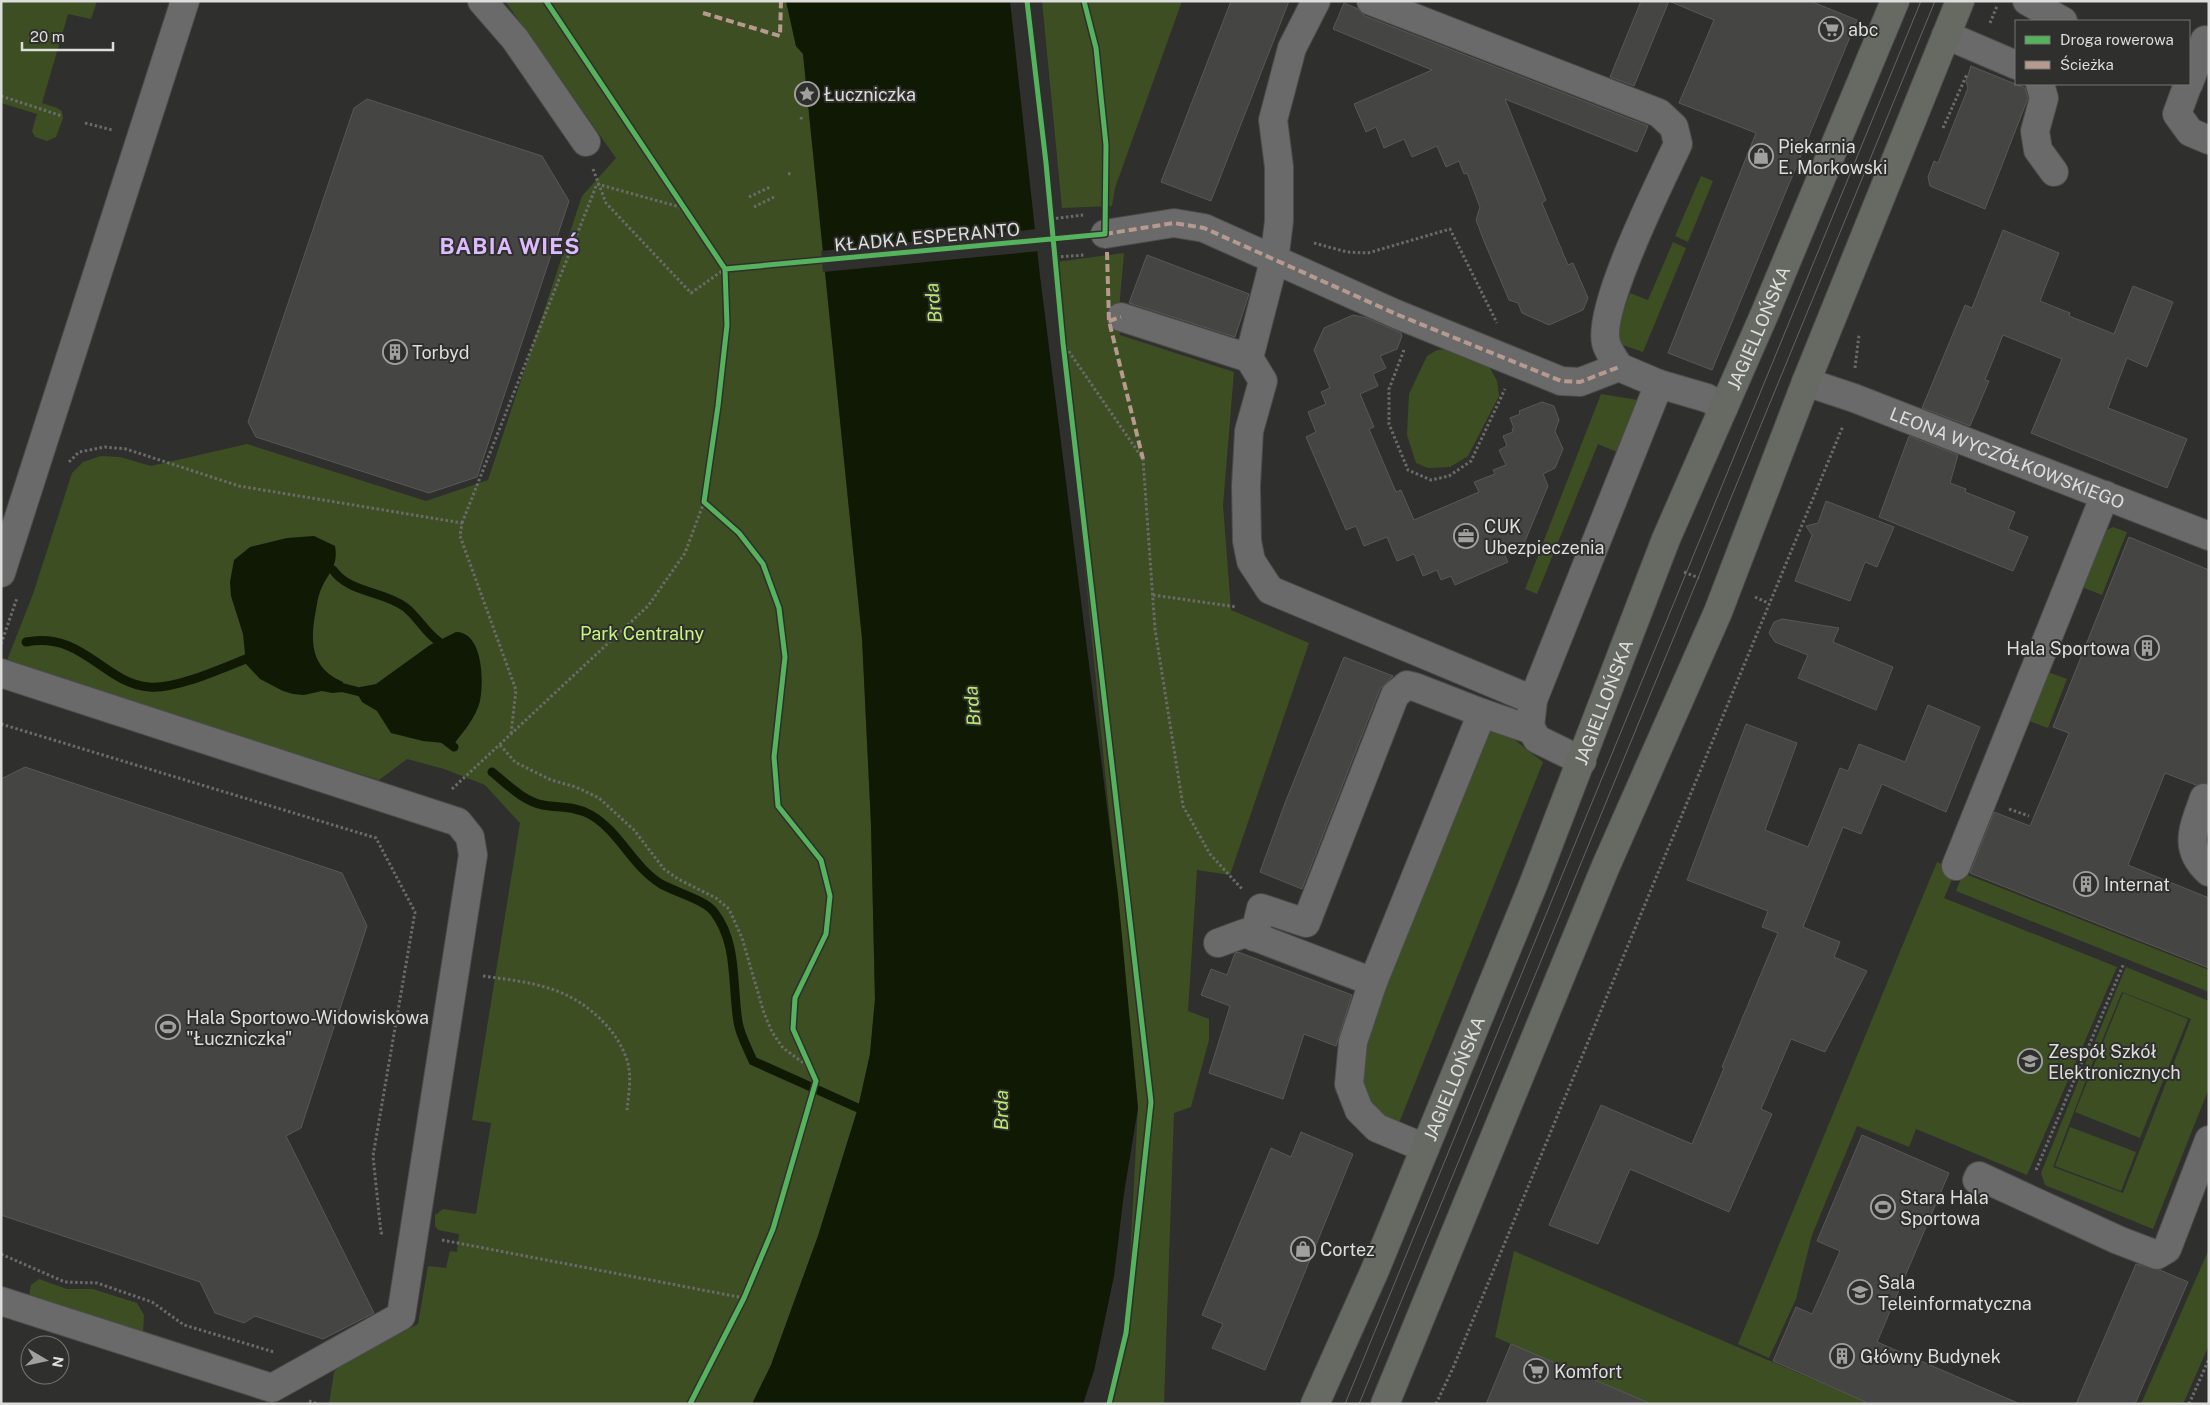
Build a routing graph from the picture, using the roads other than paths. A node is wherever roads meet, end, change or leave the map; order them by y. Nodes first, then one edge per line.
1 (185, 1) edge
2 (482, 1) edge
3 (1316, 1) edge
4 (1371, 1) edge
5 (1896, 1) edge
6 (1960, 1) edge
7 (2027, 1) edge
8 (2061, 20) edge
9 (1946, 35) junction
10 (2209, 41) edge
11 (2015, 65) edge
12 (2190, 78) edge
13 (2040, 85) edge
14 (2188, 85) edge
15 (2209, 140) edge
16 (586, 142) road end
17 (2054, 172) dead end
18 (1093, 235) road end
19 (1274, 261) junction
20 (1120, 317) dead end
21 (1249, 358) junction
22 (1618, 367) junction
23 (1806, 382) junction
24 (1659, 384) junction
25 (1724, 407) junction
26 (2105, 495) junction
27 (2209, 536) edge
28 (11, 581) edge
29 (1, 673) edge
30 (1533, 700) junction
31 (1482, 712) junction
32 (1532, 730) junction
33 (1582, 761) junction
34 (2204, 798) dead end
35 (1956, 866) dead end
36 (2209, 872) edge
37 (1254, 937) junction
38 (1218, 943) dead end
39 (1373, 982) junction
40 (2209, 1140) edge
41 (1425, 1148) junction
42 (1977, 1180) dead end
43 (1, 1301) edge
44 (1315, 1404) edge
45 (1385, 1404) edge

1 - 28 street
2 - 16 street
3 - 19 street
4 - 22 street
5 - 25 main road, JAGIELLOŃSKA
6 - 9 main road
7 - 8 street
9 - 11 street
9 - 23 main road
10 - 12 street
13 - 17 street
14 - 15 street
18 - 19 street
19 - 21 street
19 - 22 street
20 - 21 street
21 - 30 street
22 - 24 street
23 - 26 street, LEONA WYCZÓŁKOWSKIEGO
23 - 45 main road
24 - 25 street
24 - 30 street
25 - 33 main road, JAGIELLOŃSKA
26 - 27 street, LEONA WYCZÓŁKOWSKIEGO
26 - 35 street
29 - 43 street
30 - 32 street
31 - 32 street
31 - 37 street
31 - 39 street
32 - 33 street
33 - 41 main road, JAGIELLOŃSKA
34 - 36 street
37 - 38 street
37 - 39 street
39 - 41 street
40 - 42 street
41 - 44 main road, JAGIELLOŃSKA

